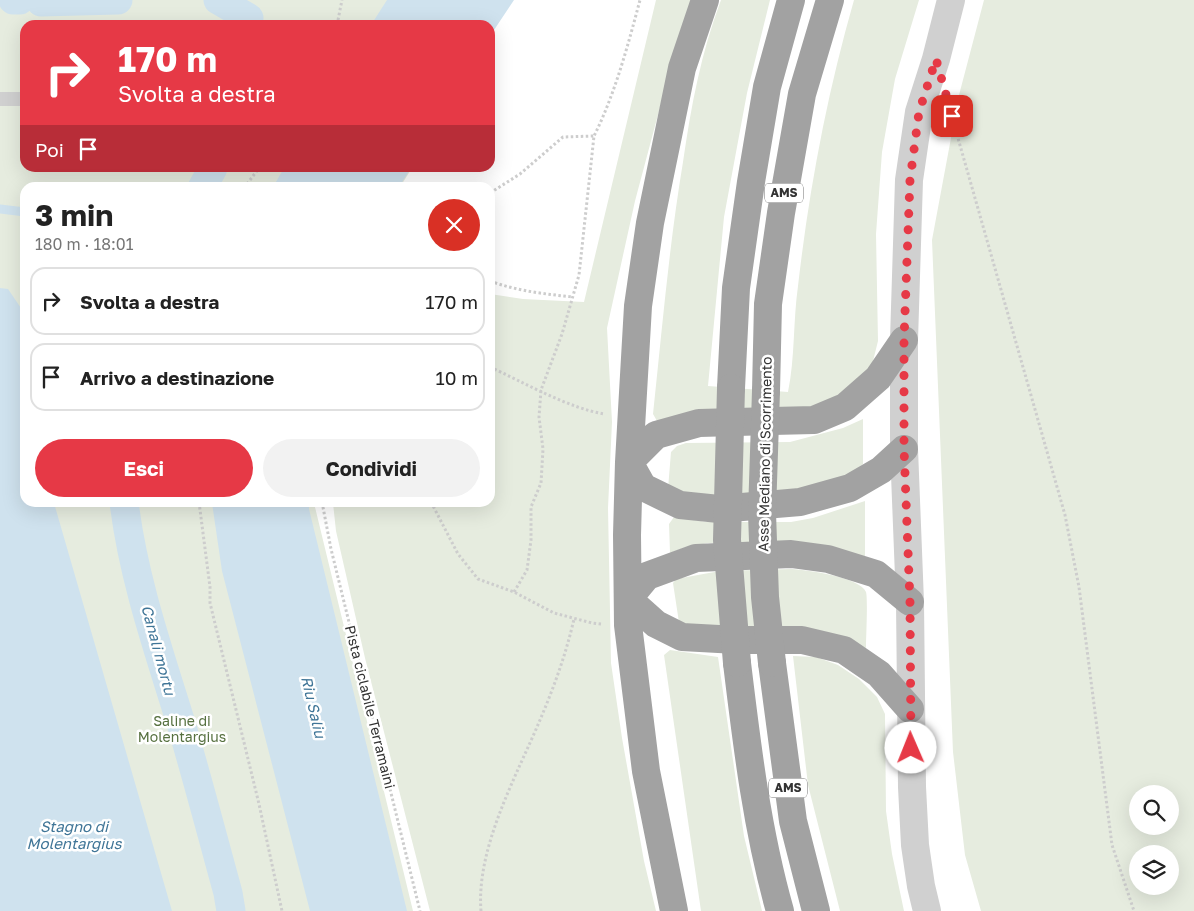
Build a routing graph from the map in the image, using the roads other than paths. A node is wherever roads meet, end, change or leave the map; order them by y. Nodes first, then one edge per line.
1 (705, 0) edge
2 (790, 0) edge
3 (830, 0) edge
4 (951, 0) edge
5 (0, 99) edge
6 (20, 99) edge
7 (904, 340) junction
8 (904, 448) junction
9 (629, 462) junction
10 (910, 602) junction
11 (628, 612) junction
12 (910, 710) junction
13 (674, 911) edge
14 (780, 911) edge
15 (816, 911) edge
16 (928, 911) edge

1 - 9 highway
2 - 14 highway, AMS, bridge
3 - 15 highway, Asse Mediano di Scorrimento / AMS, bridge
4 - 7 street
5 - 6 lane
7 - 8 street
7 - 9 highway
8 - 9 highway
8 - 10 street
9 - 11 highway
10 - 11 highway
10 - 12 street
11 - 12 highway
11 - 13 highway
12 - 16 street

